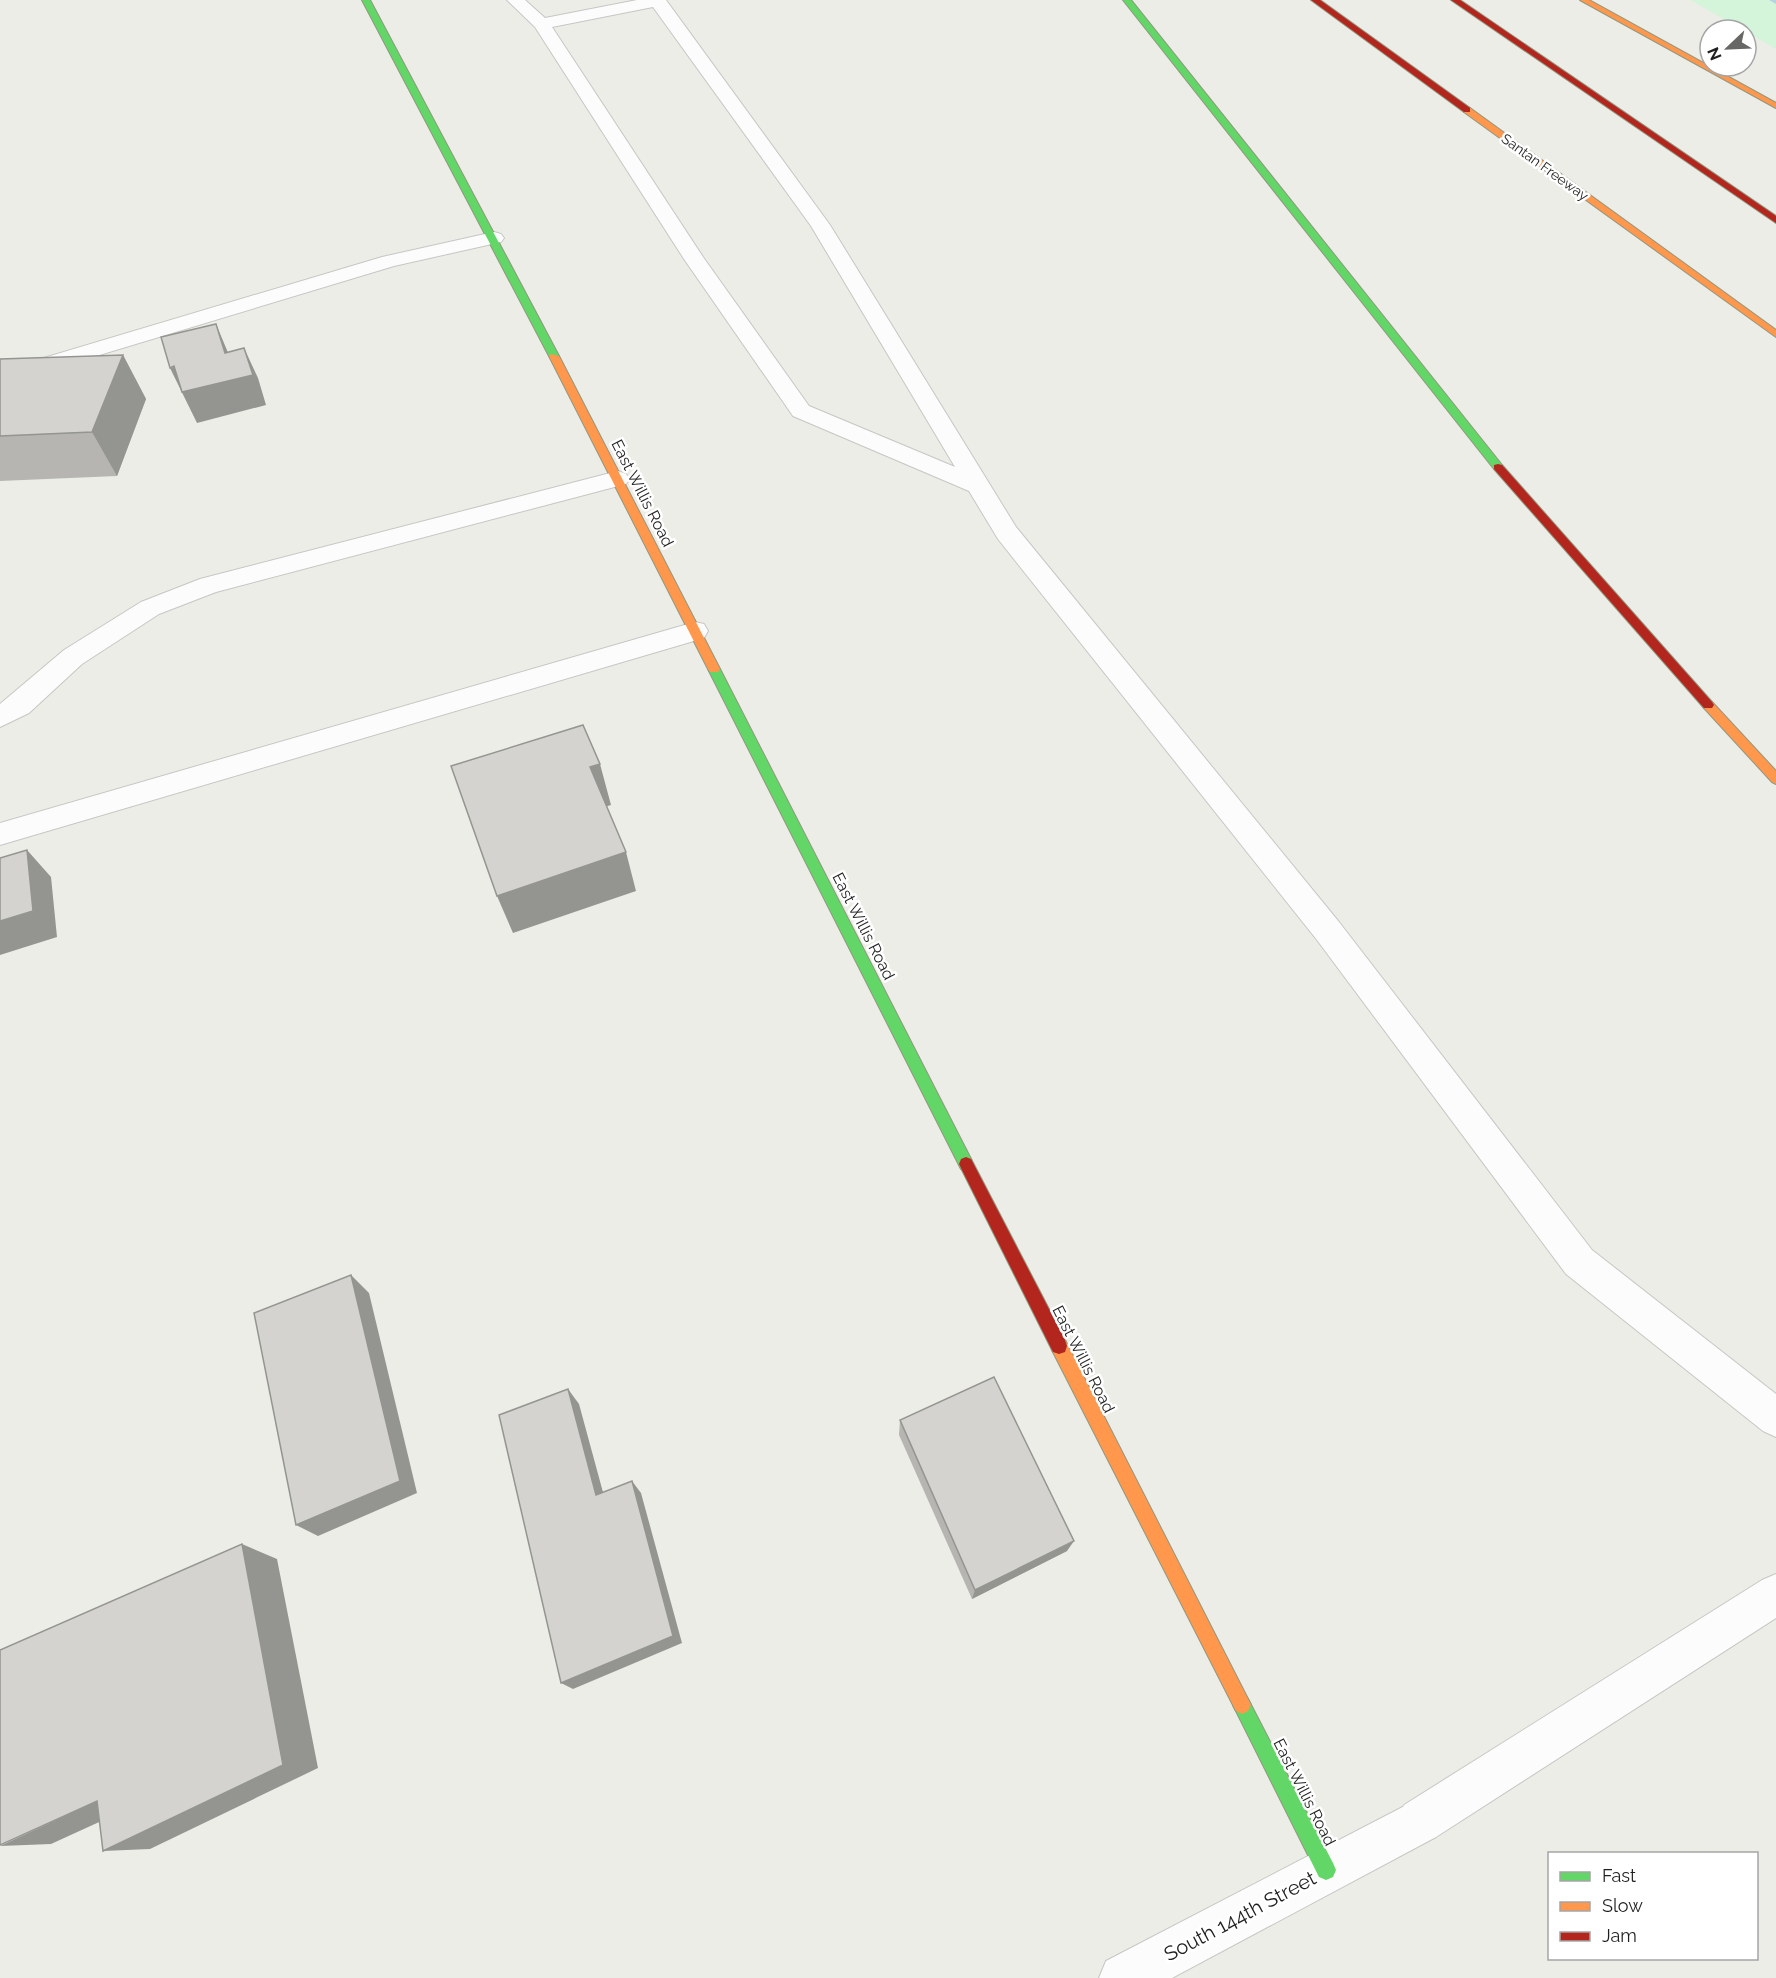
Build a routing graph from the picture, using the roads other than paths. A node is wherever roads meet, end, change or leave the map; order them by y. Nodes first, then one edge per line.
1 (366, 0) edge
2 (515, 0) edge
3 (1127, 0) edge
4 (1315, 0) edge
5 (1455, 0) edge
6 (1584, 0) edge
7 (657, 1) edge
8 (541, 24) junction
9 (1776, 106) edge
10 (1776, 220) edge
11 (494, 238) junction
12 (1776, 334) edge
13 (0, 378) edge
14 (618, 479) junction
15 (979, 486) junction
16 (695, 631) junction
17 (0, 717) edge
18 (1776, 779) edge
19 (0, 834) edge
20 (1776, 1418) edge
21 (1776, 1594) edge
22 (1420, 1821) joint
23 (1326, 1870) junction
24 (1124, 1978) edge

1 - 11 main road, East Willis Road
2 - 8 lane
3 - 18 main road
4 - 12 main road, Santan Freeway
5 - 10 main road
6 - 9 main road
7 - 8 lane
7 - 15 lane
8 - 15 lane
11 - 13 lane
11 - 14 main road, East Willis Road
14 - 16 main road, East Willis Road
14 - 17 lane
15 - 20 lane
16 - 19 lane
16 - 23 main road, East Willis Road
21 - 22 lane
22 - 23 street, South 144th Street
23 - 24 street, South 144th Street

